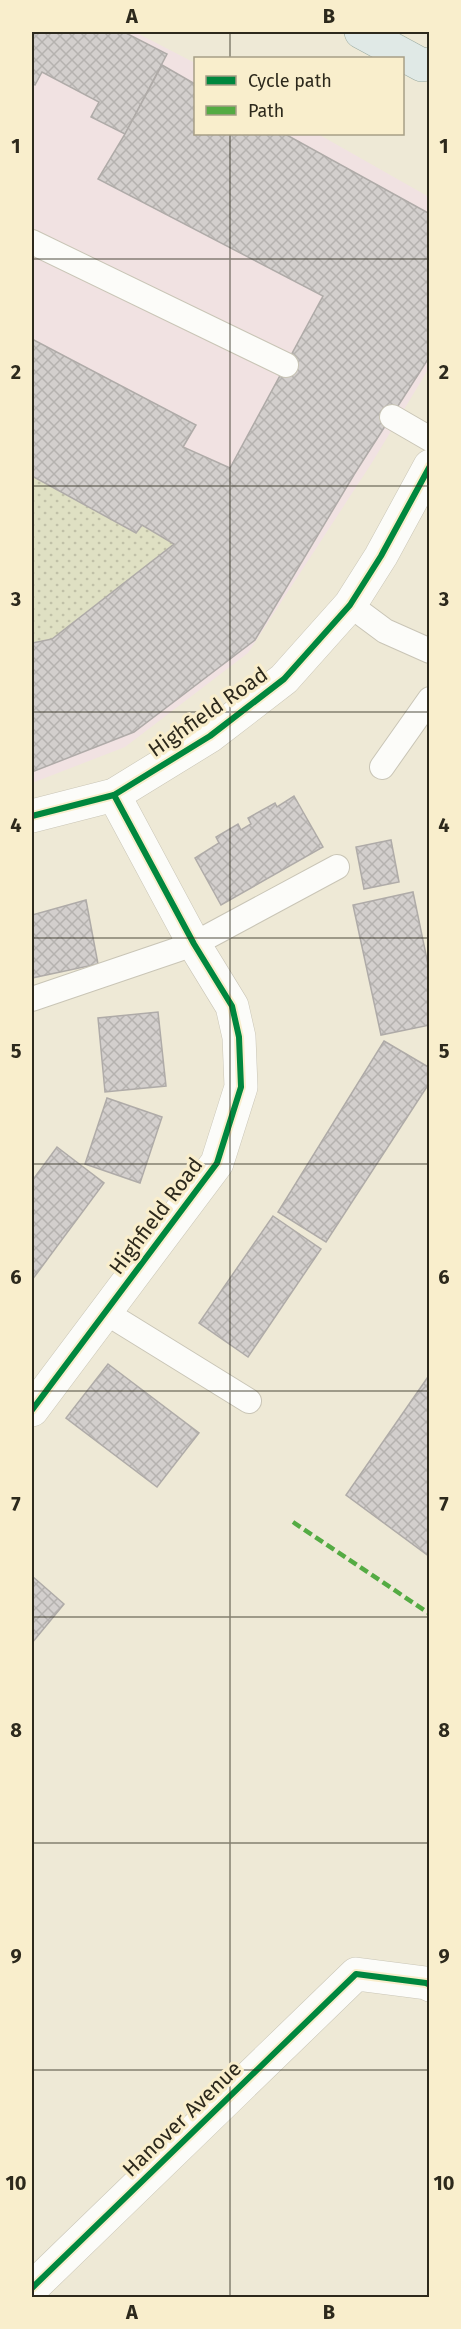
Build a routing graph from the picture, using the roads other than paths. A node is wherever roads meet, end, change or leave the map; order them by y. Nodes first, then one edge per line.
1 (361, 32) edge
2 (401, 57) edge
3 (404, 59) edge
4 (427, 73) edge
5 (32, 242) edge
6 (286, 365) dead end
7 (392, 417) dead end
8 (429, 439) edge
9 (429, 466) edge
10 (350, 605) junction
11 (429, 651) edge
12 (429, 699) edge
13 (382, 767) dead end
14 (114, 795) junction
15 (32, 816) edge
16 (337, 867) dead end
17 (194, 944) junction
18 (32, 999) edge
19 (105, 1312) junction
20 (249, 1401) dead end
21 (32, 1410) edge
22 (429, 1985) edge
23 (32, 2288) edge

1 - 2 main road
3 - 4 main road
5 - 6 lane
7 - 8 lane
9 - 10 street, Highfield Road
10 - 11 lane
10 - 14 street, Highfield Road
12 - 13 lane
14 - 15 street, Highfield Road
14 - 17 street, Highfield Road
16 - 17 lane
17 - 18 lane
17 - 19 street, Highfield Road
19 - 20 lane
19 - 21 street, Highfield Road
22 - 23 street, Hanover Avenue

